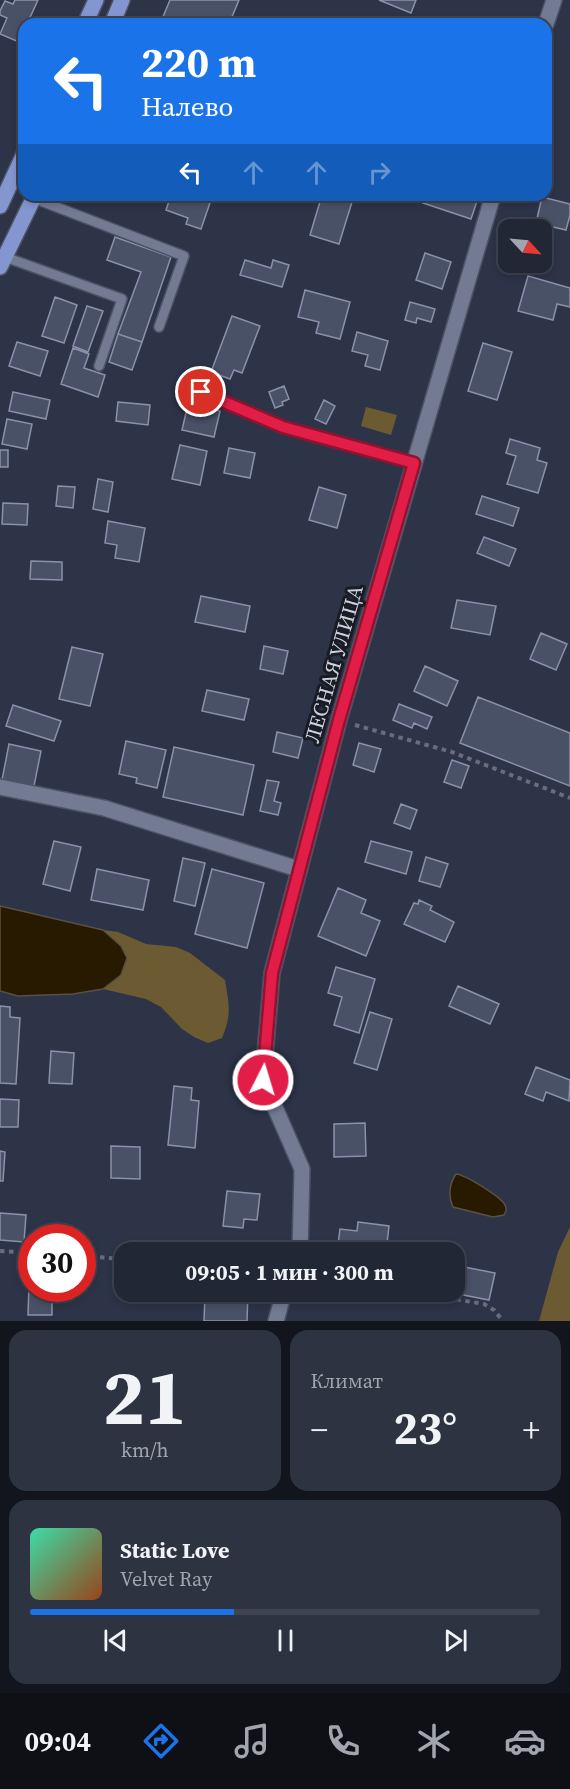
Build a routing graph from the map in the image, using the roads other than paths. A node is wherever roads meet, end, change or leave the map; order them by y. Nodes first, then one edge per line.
1 (96, 0) edge
2 (122, 0) edge
3 (554, 0) edge
4 (88, 18) edge
5 (114, 18) edge
6 (548, 18) edge
7 (18, 167) edge
8 (32, 201) edge
9 (46, 201) edge
10 (491, 201) edge
11 (0, 206) edge
12 (2, 262) edge
13 (159, 327) dead end
14 (99, 366) dead end
15 (201, 392) dead end
16 (414, 463) junction
17 (0, 787) edge
18 (298, 869) junction
19 (300, 1242) edge
20 (281, 1302) edge
21 (276, 1321) edge

1 - 4 main road
2 - 5 main road
3 - 6 street
7 - 11 main road
8 - 12 main road
9 - 13 lane
10 - 16 street, ЛЕСНАЯ УЛИЦА
12 - 14 lane
15 - 16 lane
16 - 18 street, ЛЕСНАЯ УЛИЦА
17 - 18 street
18 - 19 street, ЛЕСНАЯ УЛИЦА
20 - 21 street

